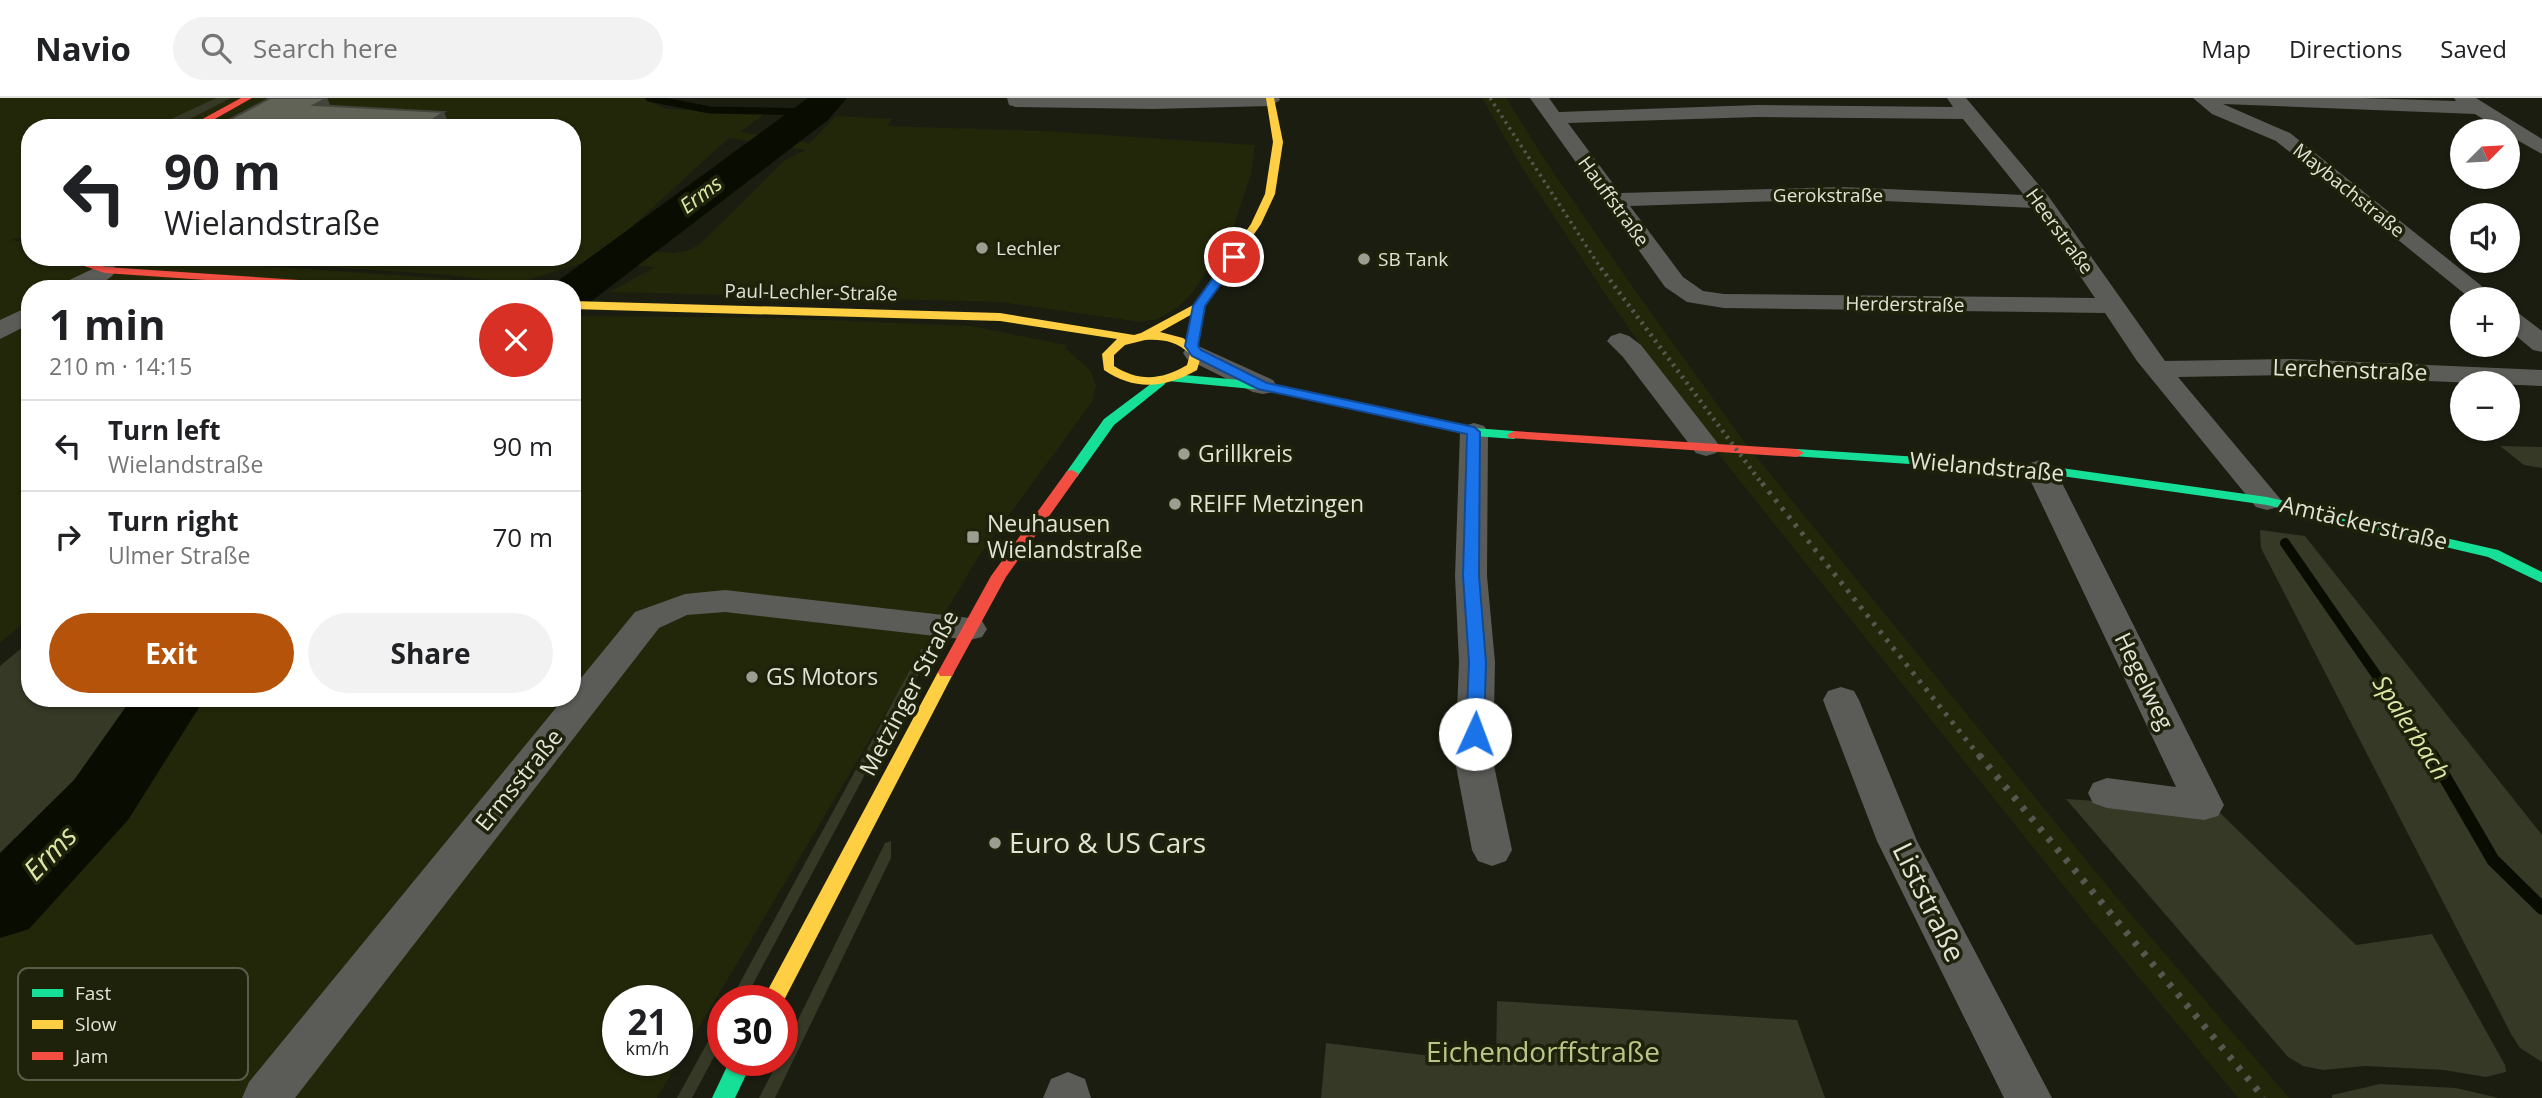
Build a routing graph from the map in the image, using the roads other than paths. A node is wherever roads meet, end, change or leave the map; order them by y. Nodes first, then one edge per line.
1 (248, 98) edge
2 (1016, 98) edge
3 (1539, 98) edge
4 (2204, 98) edge
5 (1271, 99) edge
6 (2470, 103) edge
7 (1963, 105) edge
8 (1553, 118) junction
9 (208, 119) edge
10 (2542, 148) edge
11 (1615, 200) junction
12 (2041, 202) junction
13 (92, 266) edge
14 (105, 270) junction
15 (87, 280) edge
16 (255, 280) edge
17 (2471, 287) edge
18 (1696, 297) joint
19 (581, 306) edge
20 (1199, 306) junction
21 (2114, 306) junction
22 (21, 318) edge
23 (1049, 324) junction
24 (2520, 327) edge
25 (0, 331) edge
26 (1138, 337) junction
27 (1620, 341) dead end
28 (2542, 344) edge
29 (1194, 350) junction
30 (1103, 369) junction
31 (2158, 369) junction
32 (2542, 378) edge
33 (1166, 380) junction
34 (1263, 386) junction
35 (1109, 422) junction
36 (1474, 432) junction
37 (1706, 447) junction
38 (2040, 470) junction
39 (2267, 501) junction
40 (2542, 578) edge
41 (970, 629) junction
42 (1841, 700) dead end
43 (581, 703) edge
44 (578, 707) edge
45 (2107, 793) dead end
46 (1492, 850) dead end
47 (781, 985) edge
48 (735, 1076) edge
49 (266, 1098) edge
50 (723, 1098) edge
51 (2028, 1098) edge

1 - 9 street
2 - 5 street
3 - 8 street, Hauffstraße
4 - 6 street
4 - 17 street, Maybachstraße
5 - 20 street
6 - 10 street
7 - 8 street
7 - 12 street, Heerstraße
8 - 11 street, Hauffstraße
11 - 12 street, Gerokstraße
11 - 18 street, Hauffstraße
12 - 21 street, Heerstraße
13 - 14 street
14 - 15 street
14 - 16 street
18 - 21 street, Herderstraße
19 - 23 street, Paul-Lechler-Straße
20 - 26 street
20 - 29 street
21 - 31 street, Heerstraße
22 - 25 street
23 - 26 street, Paul-Lechler-Straße
23 - 30 street, Paul-Lechler-Straße
24 - 28 street
26 - 29 street, Paul-Lechler-Straße
26 - 30 street
27 - 37 street
29 - 33 street, Metzinger Straße
29 - 34 street, Wielandstraße
30 - 33 street, Paul-Lechler-Straße
30 - 35 street
31 - 32 street, Lerchenstraße
31 - 39 street, Amtäckerstraße
33 - 34 street, Wielandstraße
33 - 35 street, Metzinger Straße
34 - 36 street, Wielandstraße
35 - 41 street, Metzinger Straße
36 - 37 street, Wielandstraße
36 - 46 street
37 - 38 street, Wielandstraße
38 - 39 street, Wielandstraße
38 - 45 street, Hegelweg
39 - 40 street, Amtäckerstraße
41 - 43 street, Ermsstraße
41 - 47 street, Metzinger Straße
42 - 51 street, Liststraße
44 - 49 street, Ermsstraße
48 - 50 street

